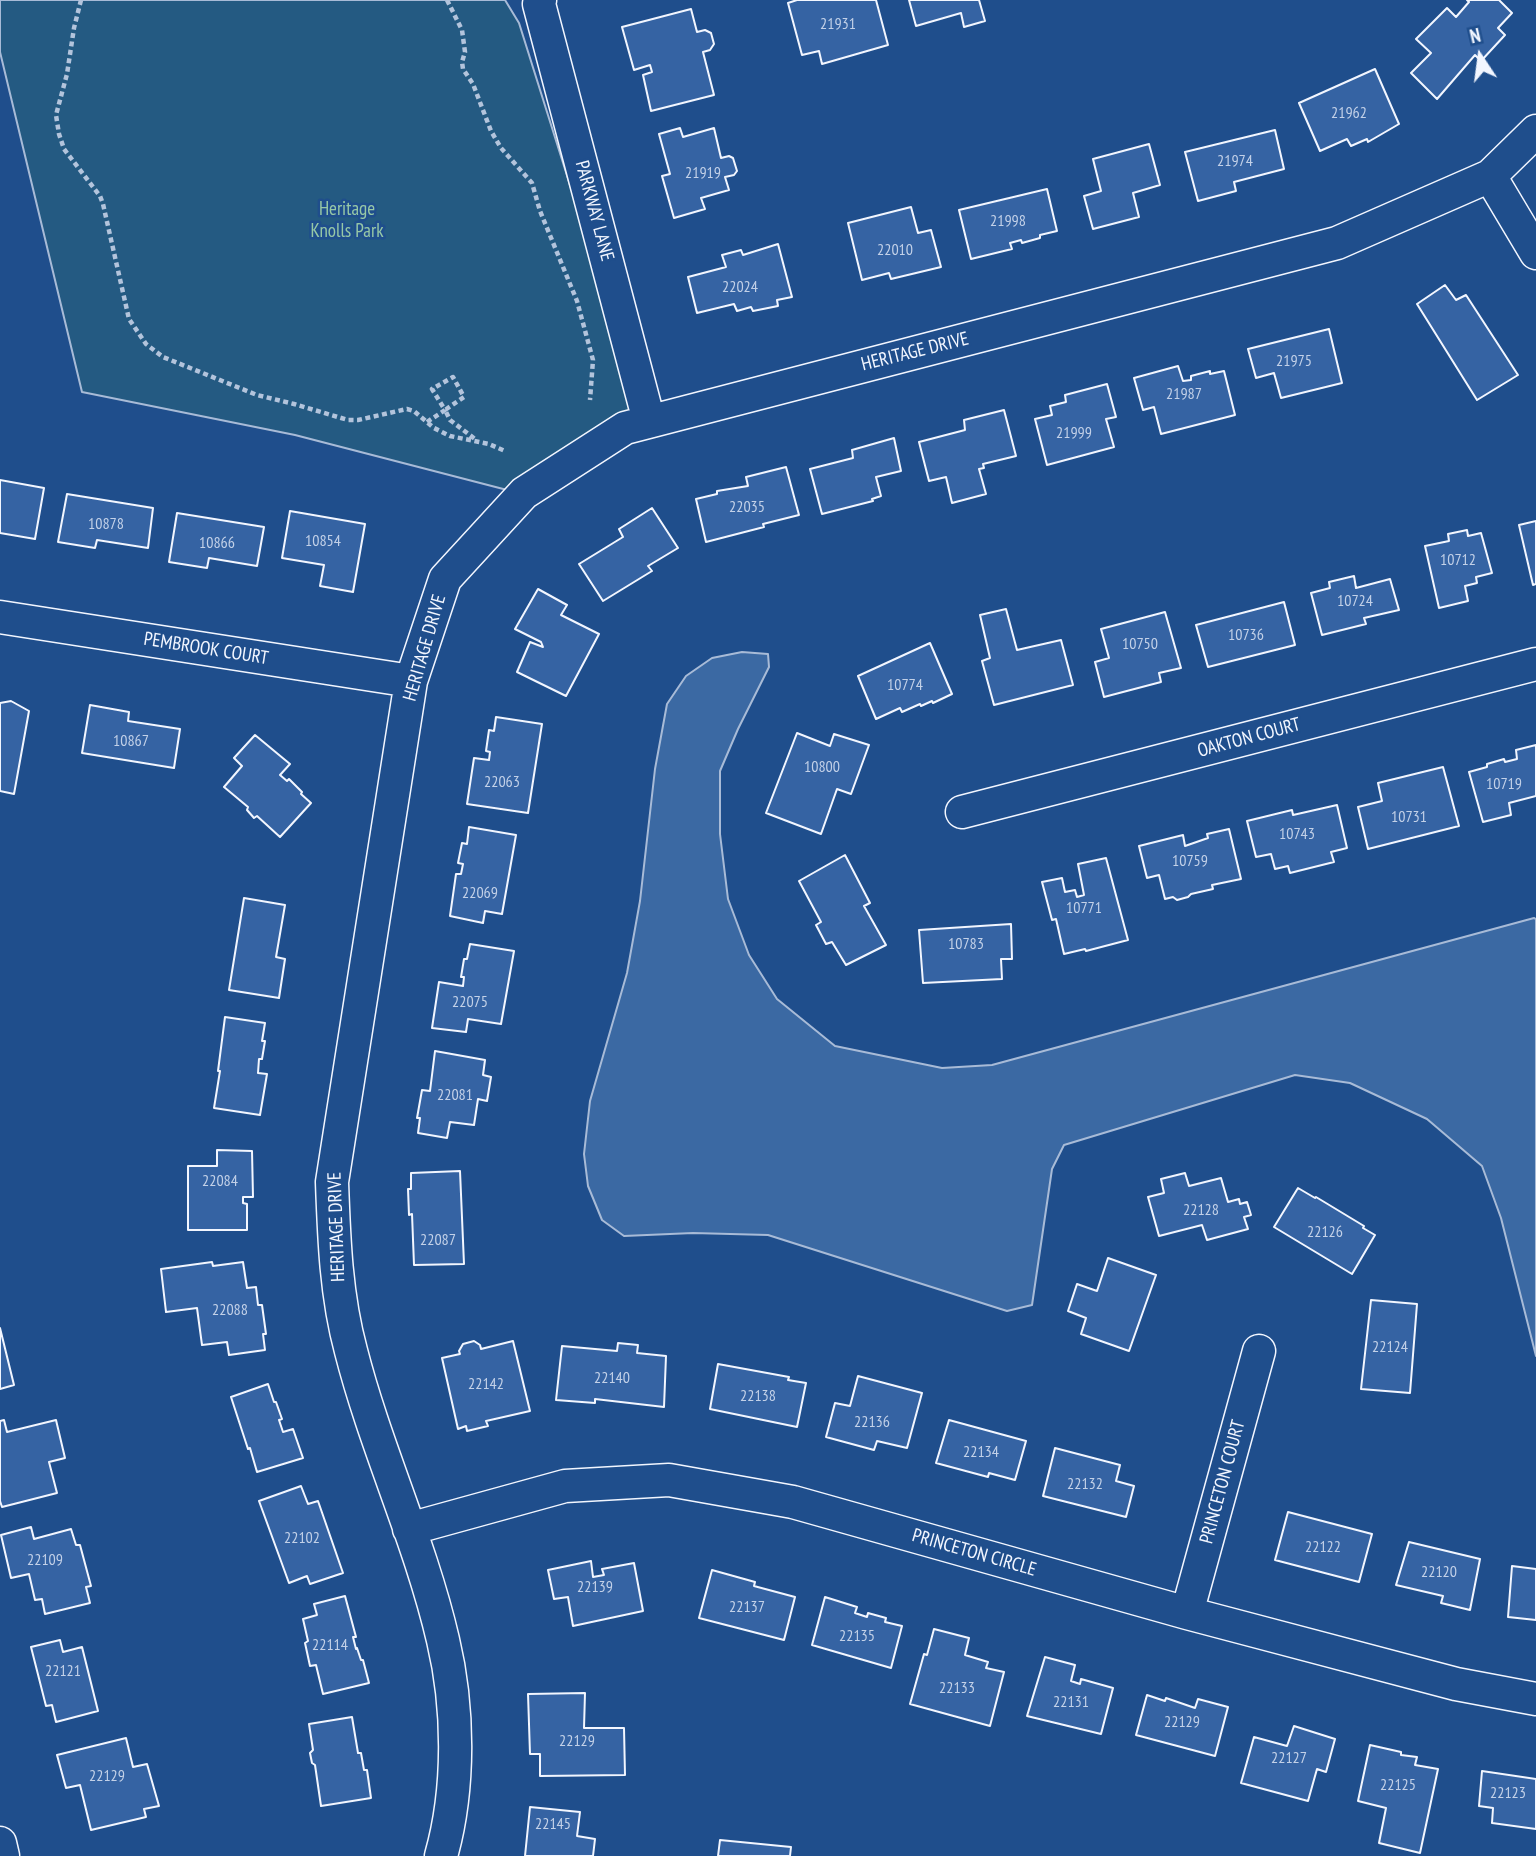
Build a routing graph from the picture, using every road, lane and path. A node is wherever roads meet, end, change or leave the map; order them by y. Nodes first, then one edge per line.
1 (82, 0) edge
2 (447, 0) edge
3 (540, 0) edge
4 (1536, 131) edge
5 (1490, 176) junction
6 (1536, 253) edge
7 (590, 400) dead end
8 (445, 410) junction
9 (649, 421) junction
10 (427, 422) junction
11 (477, 441) junction
12 (505, 451) dead end
13 (0, 617) edge
14 (1536, 664) edge
15 (411, 681) junction
16 (962, 812) dead end
17 (1259, 1351) dead end
18 (409, 1529) junction
19 (1187, 1613) junction
20 (1536, 1699) edge
21 (0, 1843) edge
22 (3, 1856) edge
23 (441, 1856) edge

1 - 10 path
2 - 7 path
3 - 9 street, PARKWAY LANE
4 - 5 street, HERITAGE DRIVE
5 - 6 street
5 - 9 street, HERITAGE DRIVE
8 - 8 path
8 - 10 path
8 - 11 path
9 - 15 street, HERITAGE DRIVE
10 - 11 path
11 - 12 path
13 - 15 street, PEMBROOK COURT
14 - 16 street, OAKTON COURT
15 - 18 street, HERITAGE DRIVE
17 - 19 street, PRINCETON COURT
18 - 19 street, PRINCETON CIRCLE
18 - 23 street, HERITAGE DRIVE
19 - 20 street, PRINCETON CIRCLE
21 - 22 street

